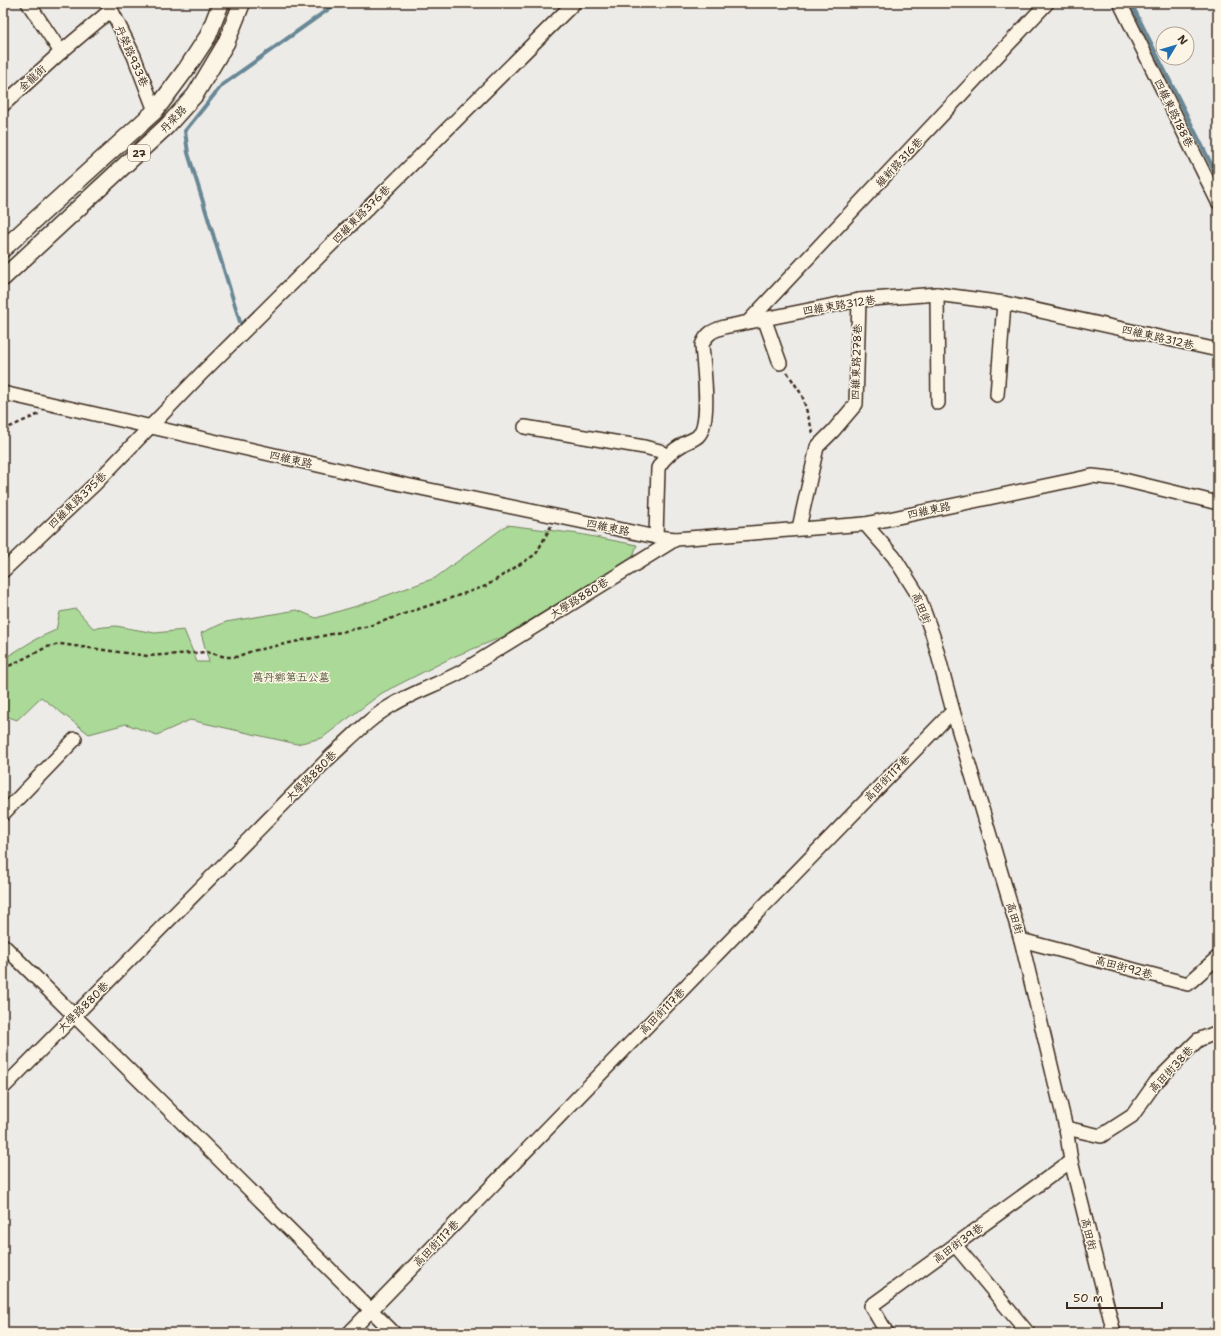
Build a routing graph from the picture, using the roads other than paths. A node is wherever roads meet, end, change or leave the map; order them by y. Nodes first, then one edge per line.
1 (28, 3) edge
2 (221, 3) edge
3 (242, 3) edge
4 (574, 3) edge
5 (1047, 3) edge
6 (1120, 3) edge
7 (109, 6) edge
8 (61, 52) junction
9 (3, 105) edge
10 (155, 110) junction
11 (1218, 202) edge
12 (3, 249) edge
13 (3, 278) edge
14 (937, 294) junction
15 (858, 300) junction
16 (1004, 303) junction
17 (764, 318) junction
18 (750, 320) junction
19 (1218, 350) edge
20 (780, 363) road end
21 (3, 393) edge
22 (996, 395) dead end
23 (938, 403) dead end
24 (525, 427) dead end
25 (151, 428) junction
26 (666, 456) junction
27 (1218, 503) edge
28 (865, 524) junction
29 (799, 528) junction
30 (656, 537) junction
31 (676, 539) junction
32 (3, 571) edge
33 (953, 711) junction
34 (75, 739) dead end
35 (3, 814) edge
36 (1021, 940) junction
37 (3, 945) edge
38 (1218, 957) edge
39 (73, 1017) junction
40 (1218, 1032) edge
41 (3, 1088) edge
42 (1066, 1128) junction
43 (1071, 1161) junction
44 (955, 1245) junction
45 (371, 1311) junction
46 (349, 1333) edge
47 (394, 1333) edge
48 (887, 1333) edge
49 (1028, 1333) edge
50 (1114, 1333) edge

1 - 8 street
2 - 10 main road, 丹榮路 / 27
3 - 13 main road, 丹榮路 / 27
4 - 25 street, 四維東路376巷
5 - 18 street, 維新路316巷
6 - 11 street, 四維東路188巷
7 - 8 street, 金龍街
7 - 10 street, 丹榮路933巷
8 - 9 street, 金龍街
10 - 12 main road, 丹榮路 / 27
14 - 15 street, 四維東路312巷
14 - 16 street, 四維東路312巷
14 - 23 street
15 - 17 street, 四維東路312巷
15 - 29 street, 四維東路278巷
16 - 19 street, 四維東路312巷
16 - 22 street
17 - 18 street, 四維東路312巷
17 - 20 street
18 - 26 street, 四維東路312巷
21 - 25 street, 四維東路
24 - 26 street
25 - 30 street, 四維東路
25 - 32 street, 四維東路375巷
26 - 30 street
27 - 28 street, 四維東路
28 - 29 street, 四維東路
28 - 33 street, 高田街
29 - 31 street, 四維東路
30 - 31 street, 四維東路
31 - 39 street, 大學路880巷
33 - 36 street, 高田街
33 - 45 street, 高田街117巷
34 - 35 street
36 - 38 street, 高田街92巷
36 - 42 street, 高田街
37 - 39 street
39 - 41 street, 大學路880巷
39 - 45 street
40 - 42 street, 高田街38巷
42 - 43 street, 高田街
43 - 44 street, 高田街39巷
43 - 50 street, 高田街
44 - 48 street, 高田街39巷
44 - 49 street
45 - 46 street, 高田街117巷
45 - 47 street

